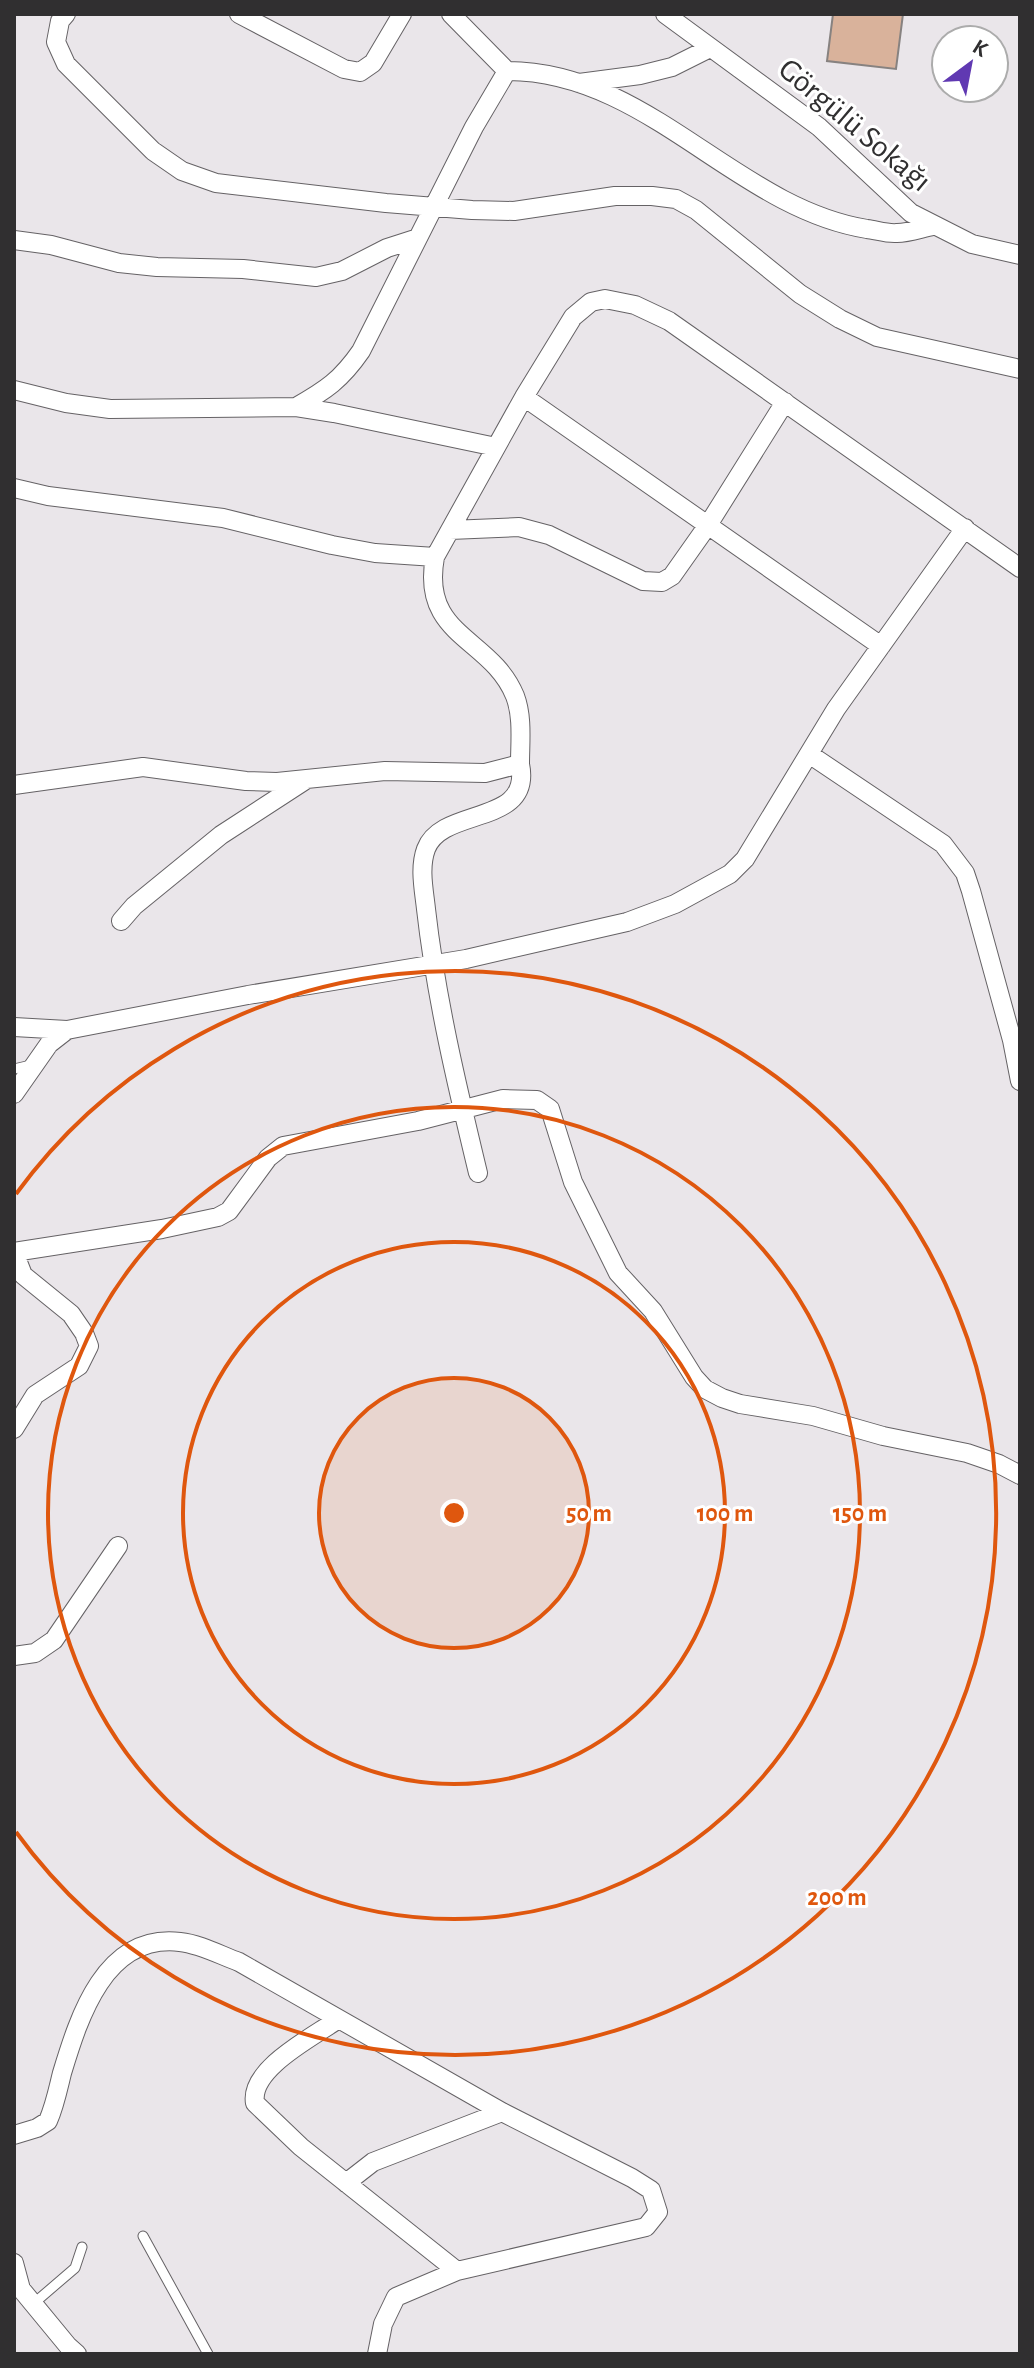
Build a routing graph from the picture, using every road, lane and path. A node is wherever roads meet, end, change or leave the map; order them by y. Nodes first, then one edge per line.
1 (66, 14) edge
2 (239, 14) edge
3 (402, 14) edge
4 (451, 14) edge
5 (665, 14) edge
6 (710, 48) junction
7 (507, 71) junction
8 (576, 83) junction
9 (433, 207) junction
10 (933, 226) junction
11 (418, 238) junction
12 (14, 240) edge
13 (1020, 255) edge
14 (1020, 369) edge
15 (14, 390) edge
16 (524, 397) junction
17 (785, 402) junction
18 (296, 407) junction
19 (496, 447) junction
20 (14, 488) edge
21 (708, 525) junction
22 (965, 528) junction
23 (450, 530) junction
24 (435, 557) junction
25 (1020, 568) edge
26 (881, 646) junction
27 (809, 754) junction
28 (520, 764) junction
29 (304, 781) junction
30 (14, 785) edge
31 (121, 921) dead end
32 (432, 964) junction
33 (14, 1027) edge
34 (67, 1030) junction
35 (1016, 1037) edge
36 (35, 1064) junction
37 (14, 1069) edge
38 (1020, 1081) edge
39 (14, 1094) edge
40 (463, 1109) junction
41 (478, 1173) dead end
42 (14, 1252) edge
43 (18, 1276) edge
44 (35, 1395) junction
45 (14, 1402) edge
46 (14, 1429) edge
47 (1020, 1475) edge
48 (118, 1546) dead end
49 (14, 1656) edge
50 (337, 2020) junction
51 (502, 2112) junction
52 (14, 2135) edge
53 (346, 2183) junction
54 (143, 2236) dead end
55 (82, 2247) dead end
56 (14, 2263) edge
57 (457, 2271) junction
58 (28, 2301) junction
59 (77, 2354) edge
60 (208, 2354) edge
61 (377, 2354) edge

1 - 9 street
2 - 3 street
4 - 7 street
5 - 6 street, Görgülü Sokağı
6 - 8 street
6 - 10 street, Görgülü Sokağı
7 - 8 street
7 - 9 street
8 - 10 street
9 - 11 street
9 - 14 street
10 - 13 street, Görgülü Sokağı
11 - 12 street
11 - 18 street
15 - 18 street
16 - 17 street
16 - 19 street
16 - 21 street
17 - 21 street
17 - 22 street
18 - 19 street
19 - 23 street
20 - 24 street
21 - 23 street
21 - 26 street
22 - 25 street
22 - 26 street
23 - 24 street
24 - 28 street
26 - 27 street
27 - 32 street
27 - 35 street
28 - 29 street
28 - 32 street
29 - 30 street
29 - 31 street
32 - 34 street
32 - 40 street
33 - 34 street
34 - 36 street
35 - 38 street
36 - 37 lane
36 - 39 street
40 - 41 street
40 - 42 street
40 - 47 street
42 - 43 street
43 - 44 street
44 - 45 street
44 - 46 street
48 - 49 street
50 - 51 street
50 - 52 street
50 - 53 street
51 - 53 street
51 - 57 street
53 - 57 street
54 - 60 lane
55 - 58 lane
56 - 58 street
57 - 61 street
58 - 59 street

